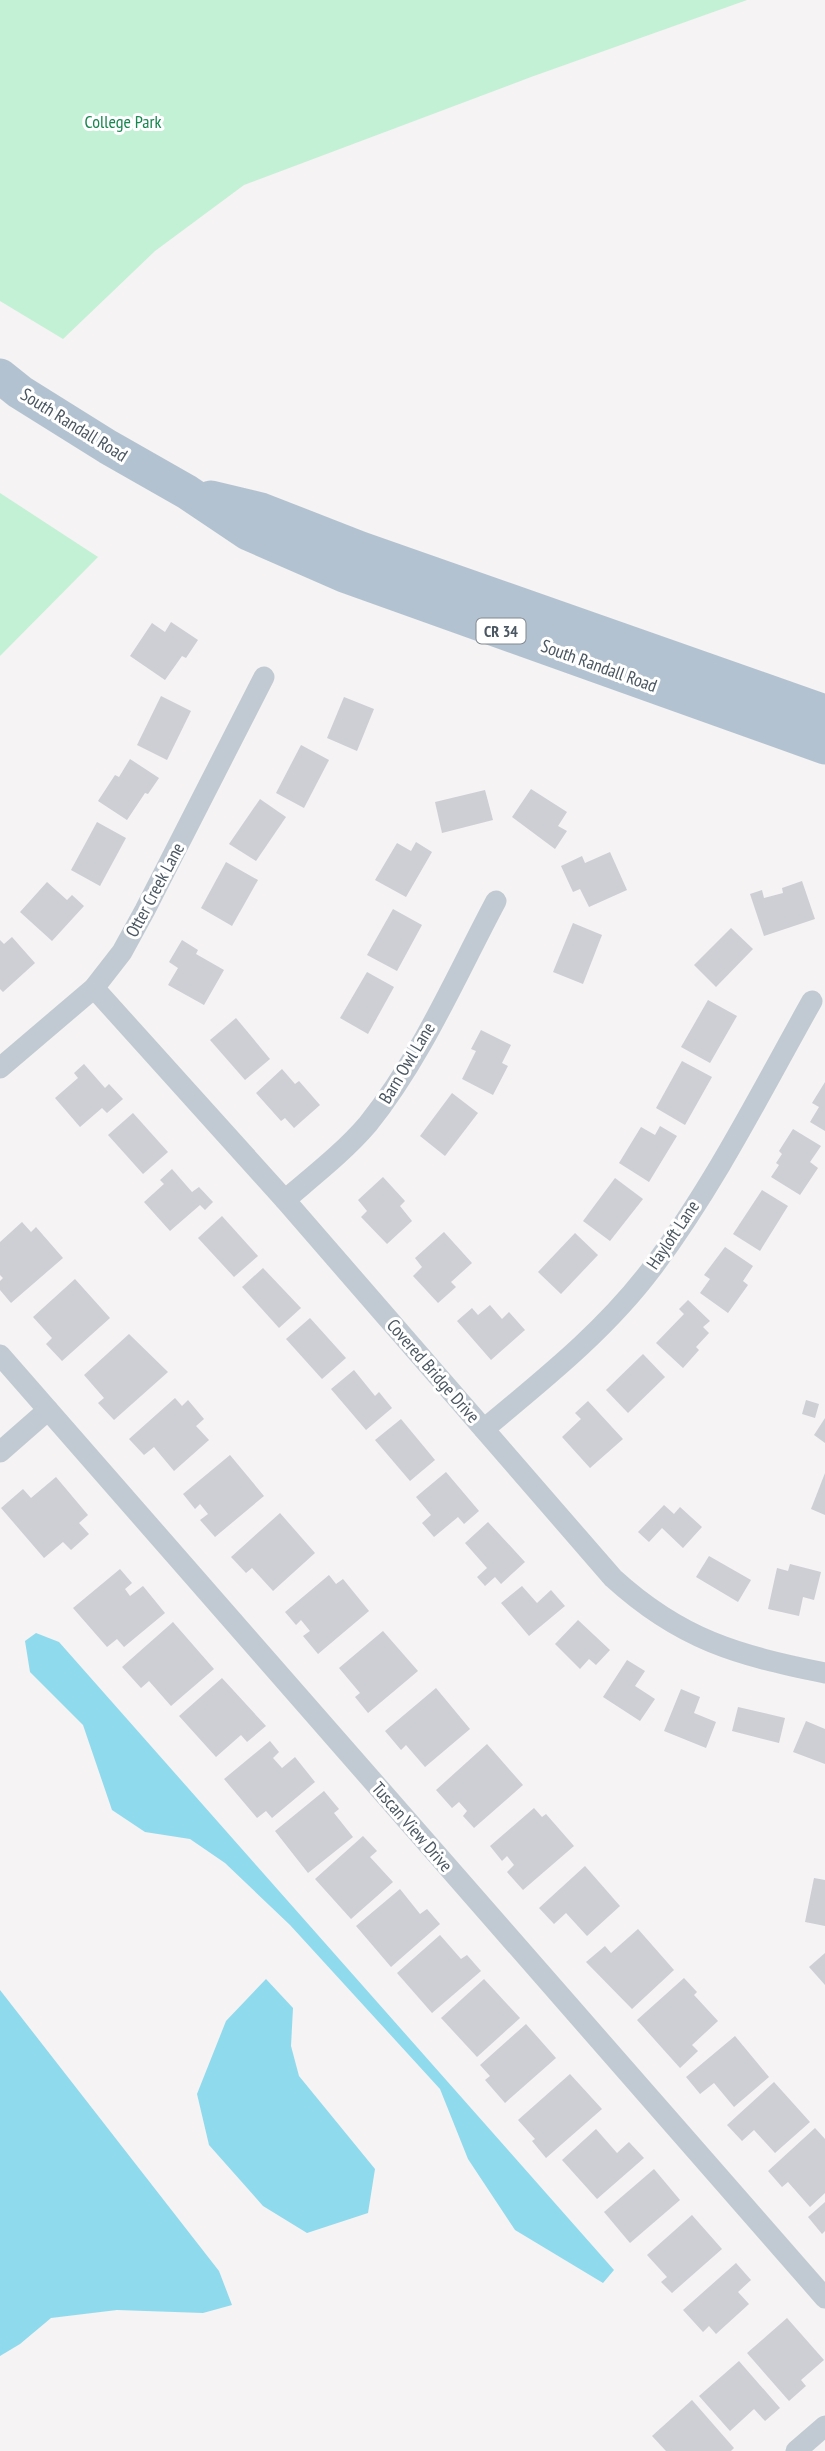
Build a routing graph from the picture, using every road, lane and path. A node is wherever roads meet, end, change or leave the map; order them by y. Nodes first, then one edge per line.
1 (0, 376) edge
2 (187, 492) junction
3 (264, 677) dead end
4 (825, 712) edge
5 (825, 747) edge
6 (496, 901) dead end
7 (94, 988) junction
8 (812, 1001) dead end
9 (0, 1068) edge
10 (285, 1200) junction
11 (0, 1355) edge
12 (48, 1410) junction
13 (484, 1429) junction
14 (0, 1452) edge
15 (825, 1672) edge
16 (825, 2298) edge
17 (825, 2426) edge
18 (796, 2451) edge

1 - 2 main road, South Randall Road / CR 34
2 - 4 main road, South Randall Road / CR 34
2 - 5 main road, South Randall Road / CR 34
3 - 7 street, Otter Creek Lane
6 - 10 street, Barn Owl Lane
7 - 9 street, Otter Creek Lane
7 - 10 street, Covered Bridge Drive
8 - 13 street, Hayloft Lane
10 - 13 street, Covered Bridge Drive
11 - 12 street, Tuscan View Drive
12 - 14 street
12 - 16 street, Tuscan View Drive
13 - 15 street, Covered Bridge Drive
17 - 18 street

